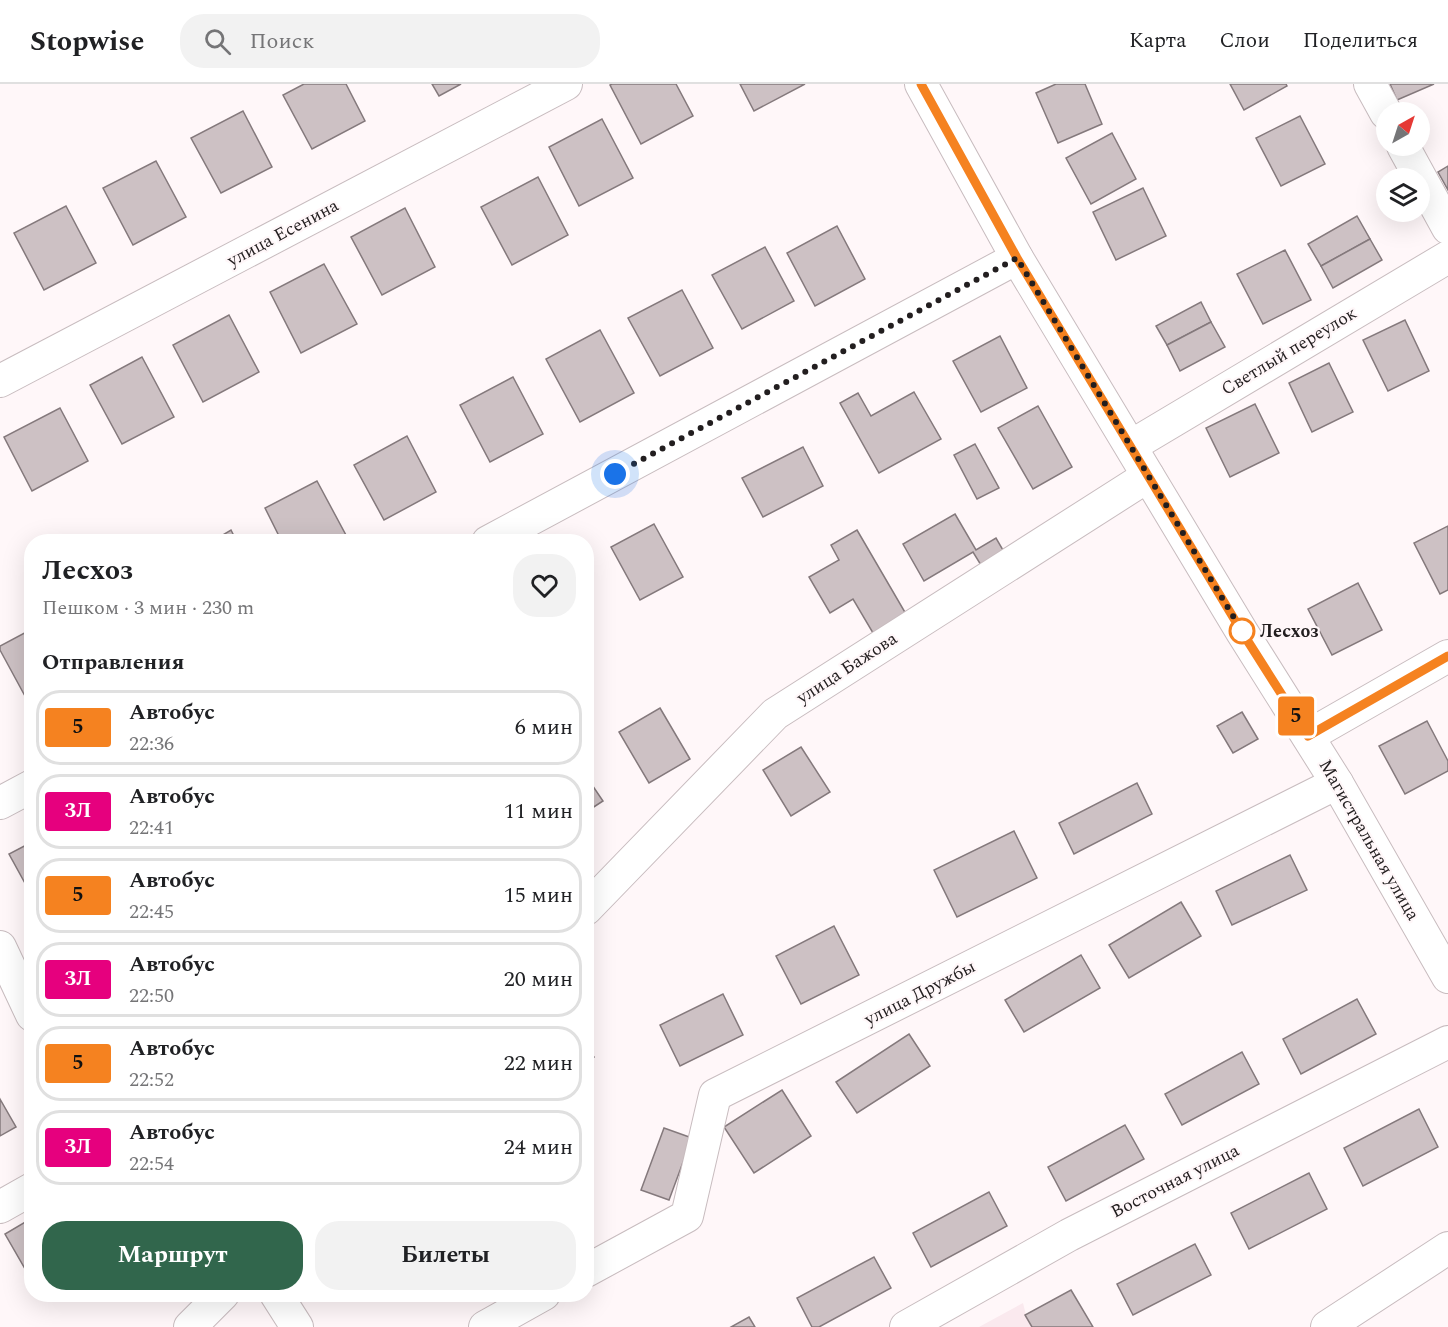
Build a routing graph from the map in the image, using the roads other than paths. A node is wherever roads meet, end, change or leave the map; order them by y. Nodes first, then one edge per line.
1 (566, 84) edge
2 (921, 84) edge
3 (1370, 84) edge
4 (1380, 102) edge
5 (1409, 156) edge
6 (1448, 228) edge
7 (1448, 257) edge
8 (1017, 258) junction
9 (0, 381) edge
10 (1131, 446) junction
11 (1148, 476) junction
12 (503, 534) edge
13 (1448, 656) edge
14 (1308, 736) junction
15 (1337, 783) junction
16 (24, 790) edge
17 (0, 803) edge
18 (594, 901) edge
19 (0, 947) edge
20 (1448, 977) edge
21 (24, 998) edge
22 (1448, 1042) edge
23 (24, 1194) edge
24 (0, 1207) edge
25 (1448, 1248) edge
26 (594, 1267) edge
27 (281, 1302) edge
28 (530, 1302) edge
29 (297, 1327) edge
30 (485, 1327) edge
31 (906, 1327) edge
32 (1327, 1327) edge

1 - 9 street, улица Есенина
2 - 8 street, Магистральная улица
3 - 4 street
5 - 6 street
7 - 10 street, Светлый переулок
8 - 10 street, Магистральная улица
8 - 12 street
10 - 11 street, Магистральная улица
11 - 14 street, Магистральная улица
11 - 18 street, улица Бажова
13 - 14 street
14 - 15 street, Магистральная улица
15 - 20 street, Магистральная улица
15 - 26 street, улица Дружбы
16 - 17 street
19 - 21 street
22 - 31 street, Восточная улица
23 - 24 street
25 - 32 street
27 - 29 street
28 - 30 street

